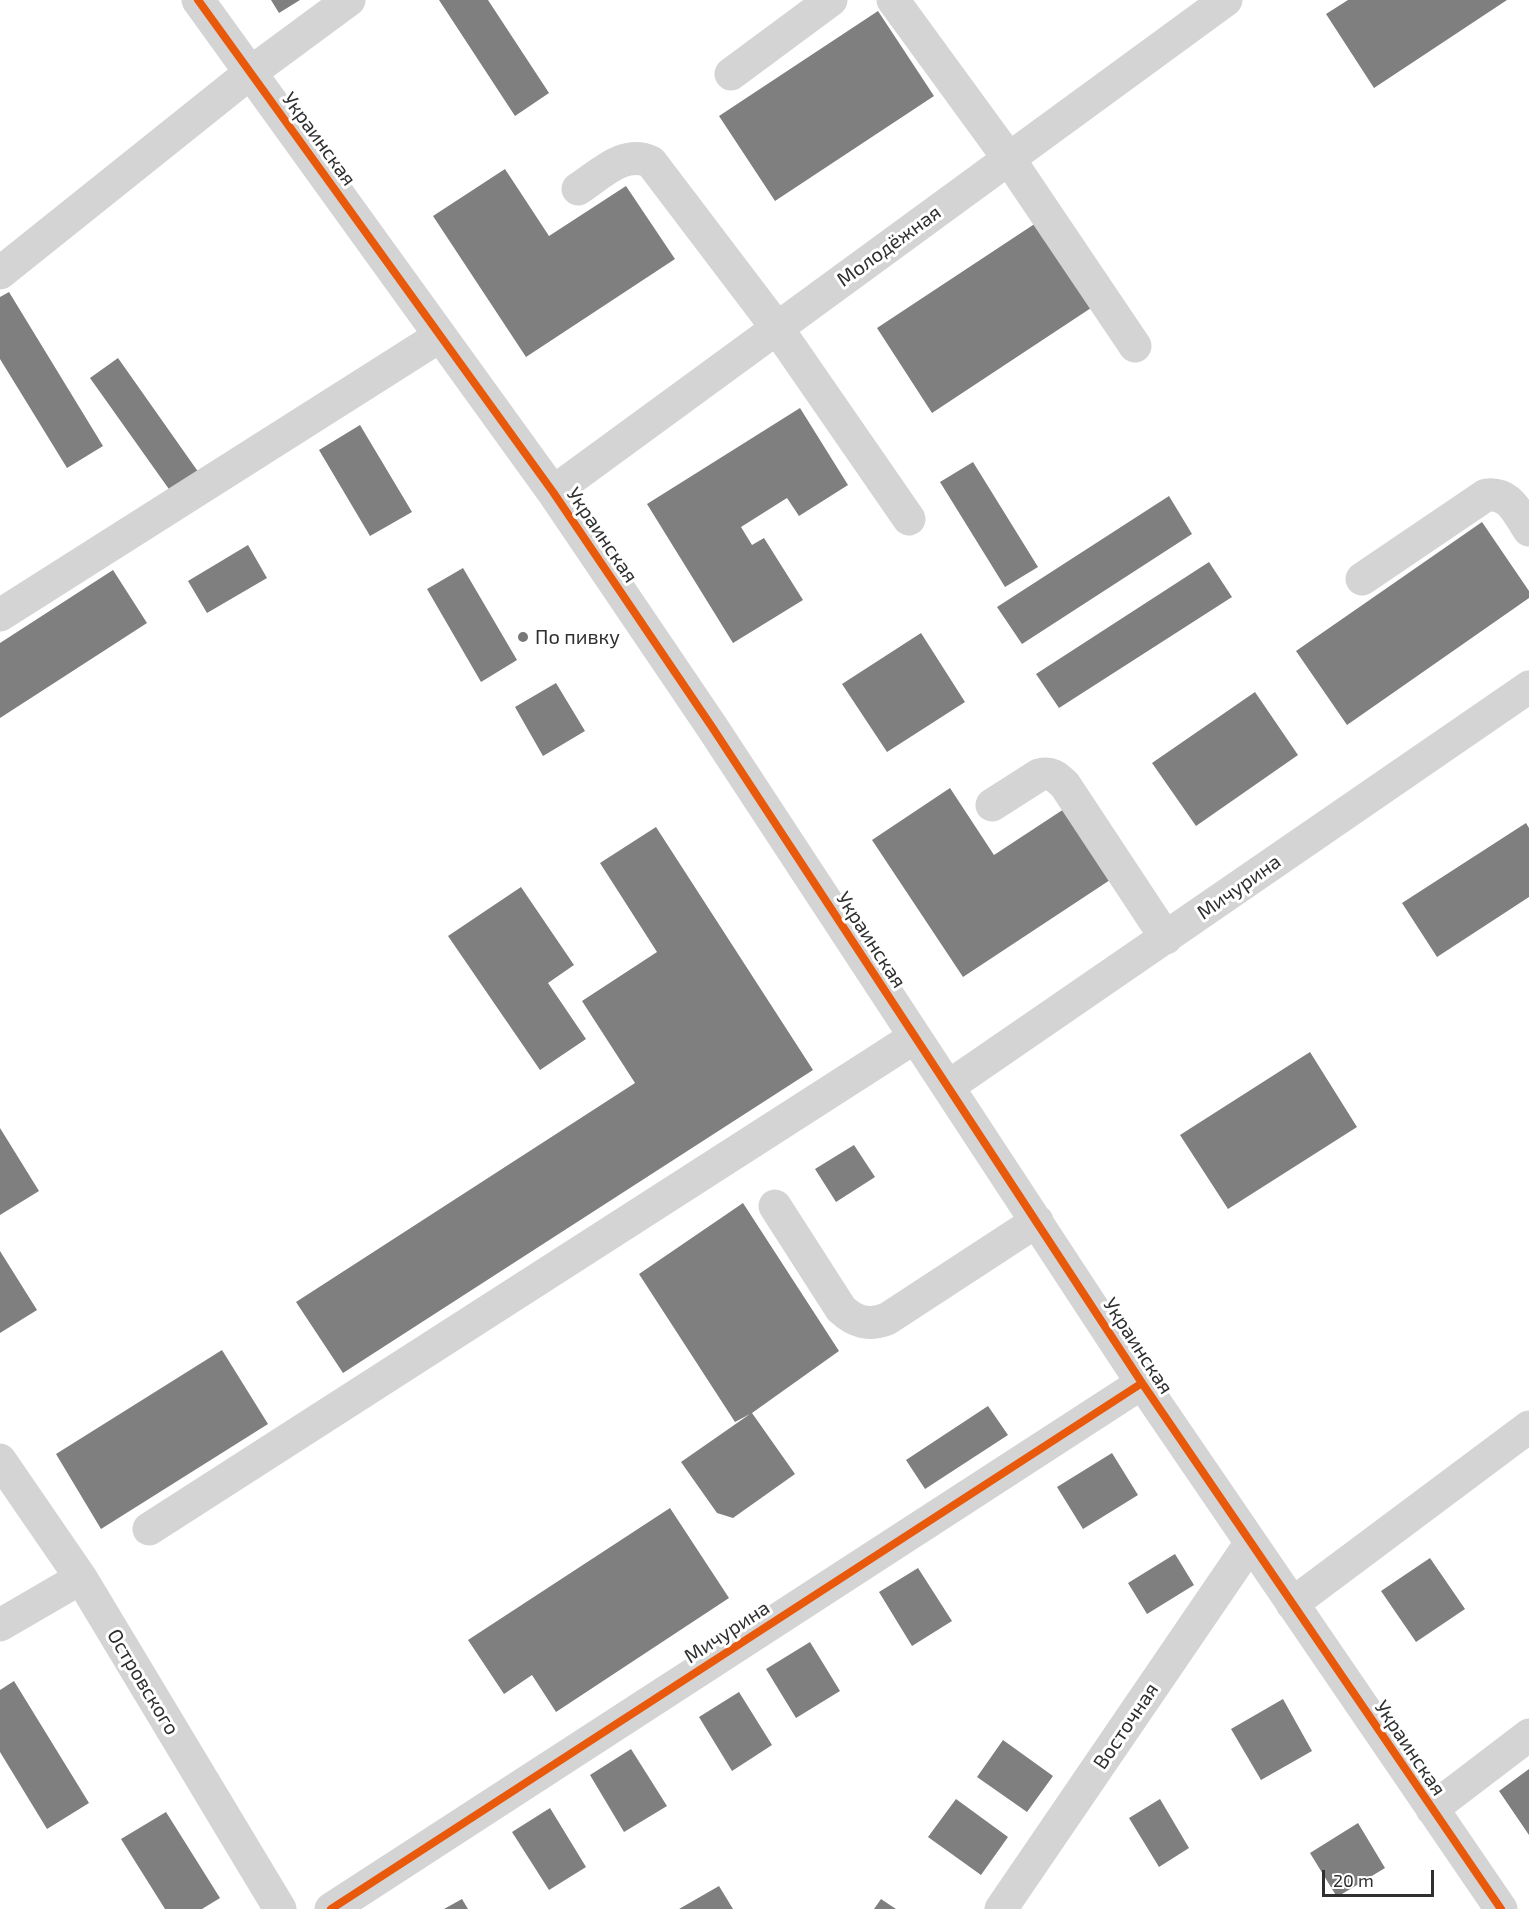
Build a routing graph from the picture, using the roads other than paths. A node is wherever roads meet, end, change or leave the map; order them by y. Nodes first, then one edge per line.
1 (198, 0) edge
2 (349, 0) edge
3 (831, 0) edge
4 (892, 0) edge
5 (1226, 0) edge
6 (250, 73) junction
7 (731, 74) dead end
8 (1009, 159) junction
9 (578, 189) dead end
10 (0, 273) edge
11 (777, 328) junction
12 (440, 336) junction
13 (1135, 346) dead end
14 (553, 492) junction
15 (909, 519) dead end
16 (1529, 530) edge
17 (1362, 579) dead end
18 (0, 615) edge
19 (1529, 687) edge
20 (992, 805) dead end
21 (1166, 938) junction
22 (915, 1037) junction
23 (949, 1086) junction
24 (775, 1206) dead end
25 (1036, 1221) junction
26 (1142, 1383) junction
27 (1529, 1427) edge
28 (0, 1460) edge
29 (149, 1530) dead end
30 (1250, 1544) junction
31 (81, 1578) junction
32 (1292, 1605) junction
33 (0, 1625) edge
34 (1529, 1735) edge
35 (1432, 1809) junction
36 (280, 1909) edge
37 (331, 1909) edge
38 (1001, 1909) edge
39 (1501, 1909) edge

1 - 6 street, Украинская
2 - 6 street
3 - 7 street
4 - 8 street
5 - 8 street, Молодёжная
6 - 10 street
6 - 12 street, Украинская
8 - 11 street, Молодёжная
8 - 13 street
9 - 11 street
11 - 14 street, Молодёжная
11 - 15 street
12 - 14 street, Украинская
12 - 18 street
14 - 22 street, Украинская
16 - 17 street
19 - 21 street, Мичурина
20 - 21 street
21 - 23 street, Мичурина
22 - 23 street, Украинская
22 - 29 street
23 - 25 street, Украинская
24 - 25 street
25 - 26 street, Украинская
26 - 30 street, Украинская
26 - 37 street, Мичурина
27 - 32 street
28 - 31 street, Островского
30 - 32 street, Украинская
30 - 38 street, Восточная
31 - 33 street
31 - 36 street, Островского
32 - 35 street, Украинская
34 - 35 street
35 - 39 street, Украинская

